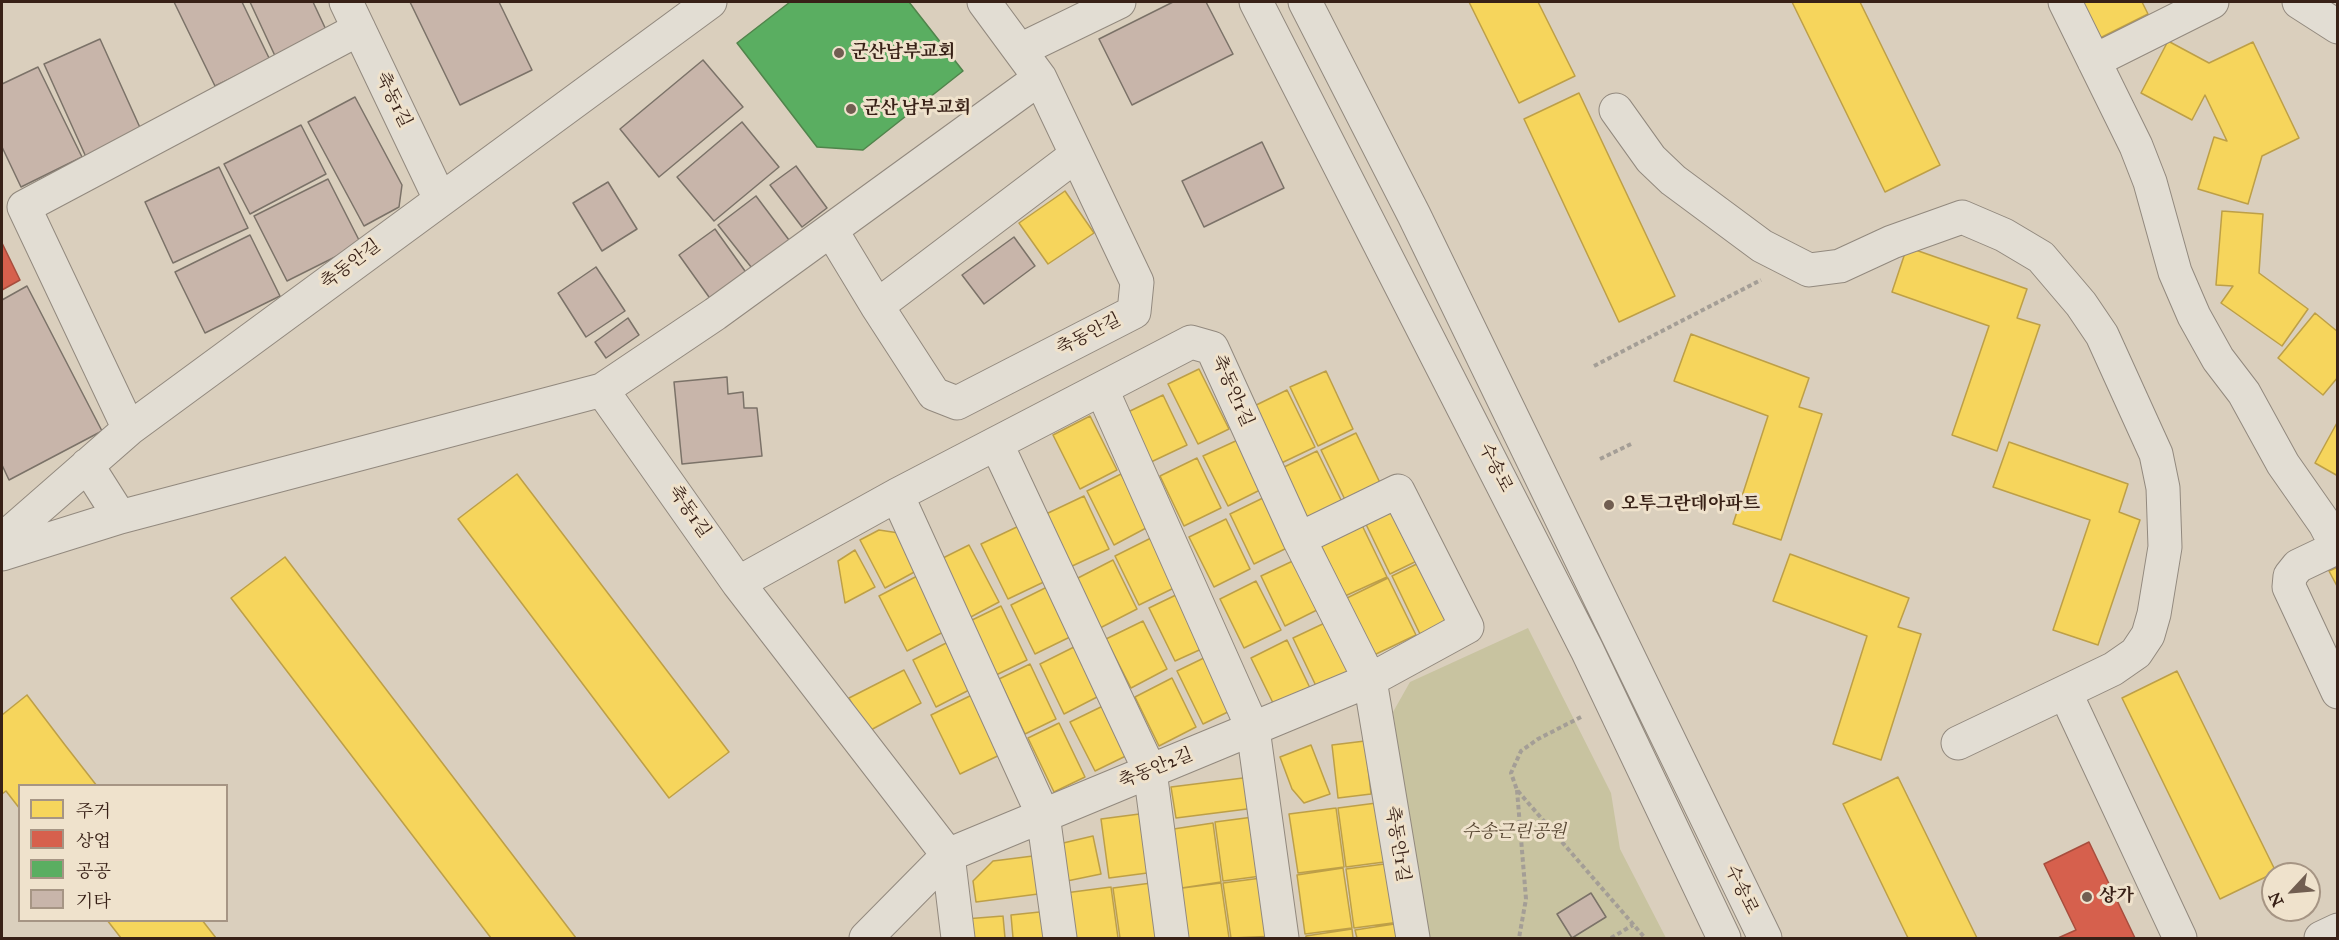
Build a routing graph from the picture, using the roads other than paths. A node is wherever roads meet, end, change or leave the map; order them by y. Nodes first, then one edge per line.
1 (710, 2) edge
2 (984, 2) edge
3 (1119, 2) edge
4 (1256, 2) edge
5 (1305, 2) edge
6 (2065, 2) edge
7 (2212, 2) edge
8 (2299, 2) edge
9 (353, 15) edge
10 (2337, 27) edge
11 (1020, 50) junction
12 (2094, 61) junction
13 (1040, 78) junction
14 (1616, 110) dead end
15 (1075, 156) junction
16 (440, 199) junction
17 (831, 230) junction
18 (877, 306) junction
19 (602, 390) junction
20 (1102, 390) junction
21 (129, 429) junction
22 (997, 445) junction
23 (87, 465) junction
24 (897, 495) junction
25 (120, 517) junction
26 (1299, 539) junction
27 (2, 540) edge
28 (2337, 547) edge
29 (2, 554) edge
30 (738, 583) junction
31 (1370, 680) junction
32 (2065, 692) junction
33 (2337, 692) edge
34 (1253, 729) junction
35 (1958, 743) dead end
36 (1150, 771) junction
37 (1043, 815) junction
38 (948, 855) junction
39 (2337, 930) edge
40 (866, 939) edge
41 (958, 939) edge
42 (1060, 939) edge
43 (1172, 939) edge
44 (1282, 939) edge
45 (1413, 939) edge
46 (1724, 939) edge
47 (1765, 939) edge
48 (2180, 939) edge
49 (2321, 939) edge

1 - 16 street, 축동안길
2 - 11 street, 축동안길
3 - 11 street
4 - 46 street, 수송로
5 - 47 street, 수송로
6 - 12 street
7 - 12 street
8 - 10 street
9 - 16 street, 축동1길
9 - 21 street
11 - 13 street, 축동안길
12 - 28 street
13 - 15 street, 축동안길
13 - 17 street
14 - 32 street
15 - 18 street
15 - 18 street, 축동안길
16 - 21 street, 축동안길
17 - 18 street
17 - 19 street
19 - 25 street
19 - 30 street, 축동1길
20 - 22 street, 축동안1길
20 - 26 street, 축동안1길
20 - 34 street
21 - 23 street, 축동안길
22 - 24 street, 축동안1길
22 - 36 street
23 - 25 street
23 - 27 street, 축동안길
24 - 30 street, 축동안1길
24 - 37 street
25 - 29 street
26 - 31 street, 축동안1길
26 - 31 street, 축동안2길
28 - 33 street
30 - 38 street, 축동1길
31 - 34 street, 축동안2길
31 - 45 street, 축동안1길
32 - 35 street
32 - 48 street
34 - 36 street, 축동안2길
34 - 44 street
36 - 37 street, 축동안2길
36 - 43 street
37 - 38 street, 축동안2길
37 - 42 street
38 - 40 street, 축동안2길
38 - 41 street
39 - 49 street

